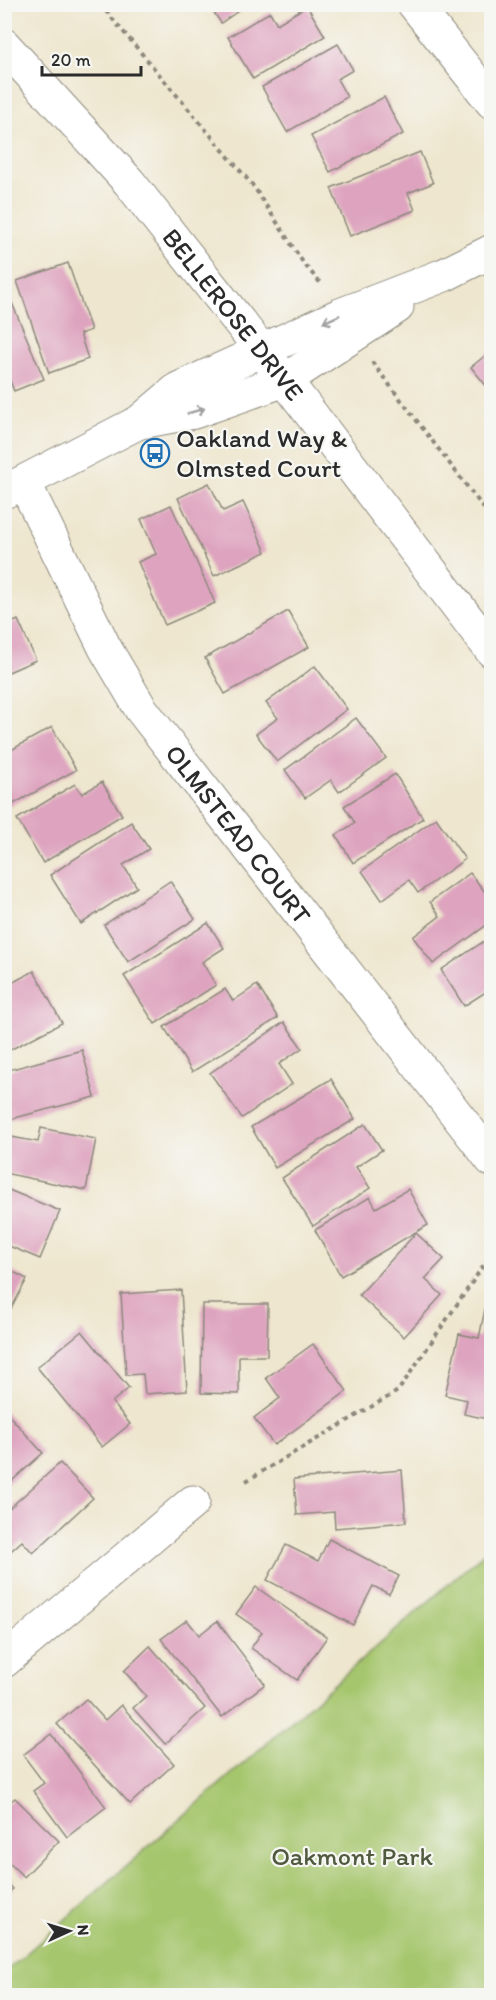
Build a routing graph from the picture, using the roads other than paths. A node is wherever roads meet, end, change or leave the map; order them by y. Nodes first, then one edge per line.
1 (414, 4) edge
2 (4, 45) edge
3 (492, 102) edge
4 (492, 251) edge
5 (347, 326) junction
6 (260, 350) junction
7 (285, 380) junction
8 (139, 422) junction
9 (14, 487) edge
10 (492, 651) edge
11 (492, 1161) edge
12 (193, 1502) dead end
13 (4, 1661) edge

1 - 3 street
2 - 6 street, BELLEROSE DRIVE
4 - 5 street
5 -> 6 street
5 - 7 street
6 - 7 street, BELLEROSE DRIVE
6 - 8 street
8 -> 7 street
7 - 10 street, BELLEROSE DRIVE
8 - 9 street
9 - 11 street, OLMSTEAD COURT
12 - 13 street

